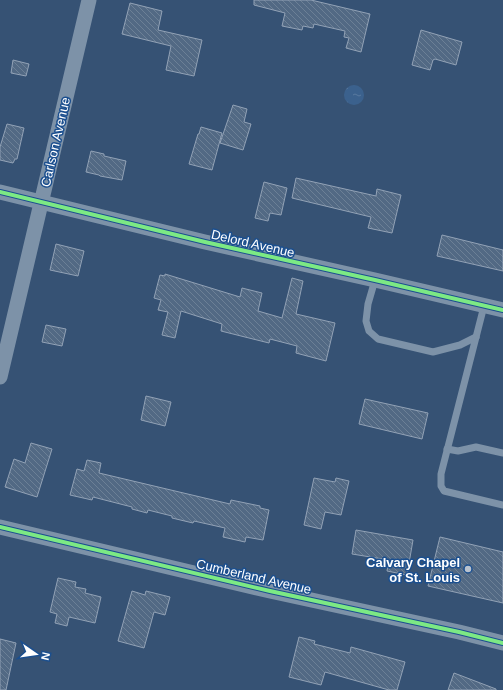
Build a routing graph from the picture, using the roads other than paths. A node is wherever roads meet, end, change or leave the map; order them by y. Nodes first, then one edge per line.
1 (89, 0) edge
2 (0, 192) edge
3 (41, 202) junction
4 (375, 280) junction
5 (484, 306) junction
6 (503, 310) edge
7 (476, 337) junction
8 (0, 377) edge
9 (447, 449) junction
10 (503, 453) edge
11 (503, 505) edge
12 (0, 528) edge
13 (503, 643) edge

1 - 3 street, Carlson Avenue
2 - 3 street, Delord Avenue
3 - 4 street, Delord Avenue
3 - 8 street, Carlson Avenue
4 - 5 street, Delord Avenue
4 - 7 lane
5 - 6 street, Delord Avenue
5 - 7 lane
7 - 9 lane
9 - 10 lane
9 - 11 lane
12 - 13 street, Cumberland Avenue

